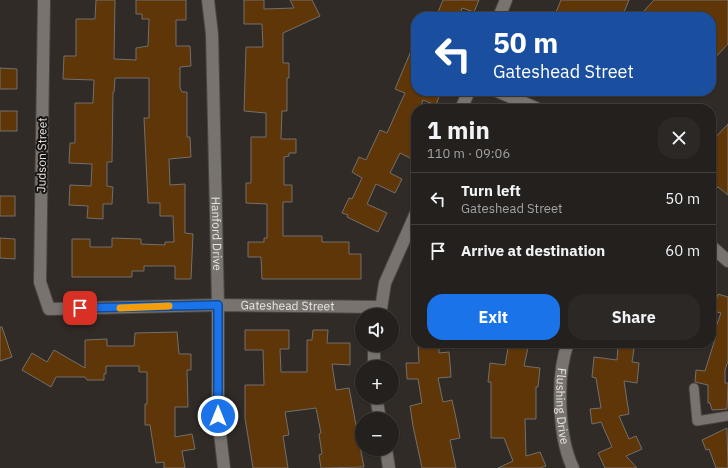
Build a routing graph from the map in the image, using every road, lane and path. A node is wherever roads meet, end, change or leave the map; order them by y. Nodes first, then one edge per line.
1 (44, 0) edge
2 (208, 0) edge
3 (506, 0) edge
4 (501, 12) edge
5 (509, 96) edge
6 (527, 104) edge
7 (411, 224) edge
8 (716, 250) edge
9 (728, 261) edge
10 (218, 305) junction
11 (381, 308) edge
12 (49, 309) joint
13 (355, 310) edge
14 (566, 348) edge
15 (694, 388) dead end
16 (728, 416) edge
17 (387, 456) edge
18 (224, 468) edge
19 (389, 468) edge
20 (573, 468) edge

1 - 12 street, Judson Street
2 - 10 street, Hanford Drive
3 - 4 street
5 - 6 street
7 - 11 street
8 - 9 street
10 - 12 street, Gateshead Street
10 - 13 street, Gateshead Street
10 - 18 street, Hanford Drive
14 - 20 street, Flushing Drive
15 - 16 lane
17 - 19 street

